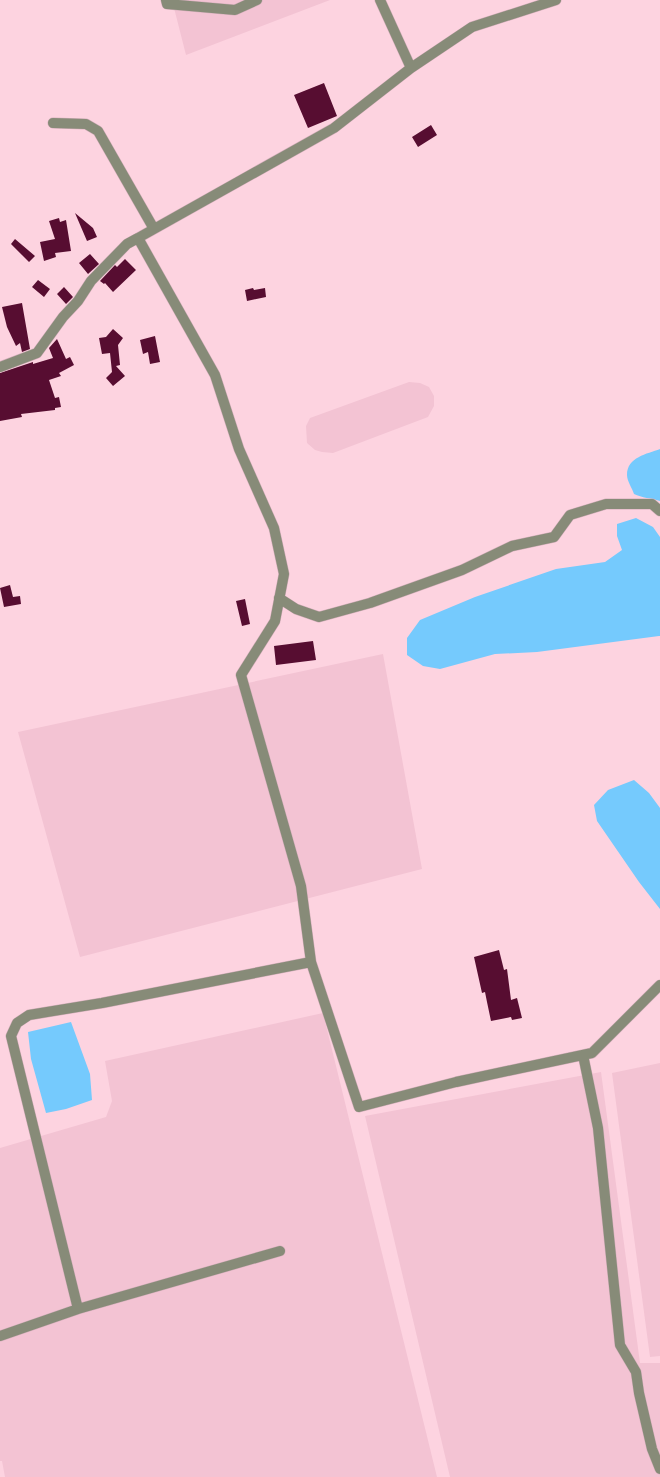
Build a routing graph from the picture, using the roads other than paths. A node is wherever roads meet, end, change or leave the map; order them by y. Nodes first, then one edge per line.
1 (166, 0) edge
2 (257, 0) edge
3 (380, 0) edge
4 (556, 0) edge
5 (410, 68) junction
6 (53, 123) dead end
7 (154, 229) junction
8 (138, 238) junction
9 (0, 367) edge
10 (660, 511) edge
11 (279, 598) junction
12 (311, 962) junction
13 (660, 985) edge
14 (583, 1055) junction
15 (280, 1251) dead end
16 (78, 1309) junction
17 (0, 1336) edge
18 (660, 1469) edge

1 - 2 street
3 - 5 street
4 - 5 street
5 - 7 street
6 - 7 street
7 - 8 street
8 - 9 street
8 - 11 street
10 - 11 street
11 - 12 street
12 - 14 street
12 - 16 street
13 - 14 street
14 - 18 street
15 - 16 street
16 - 17 street

